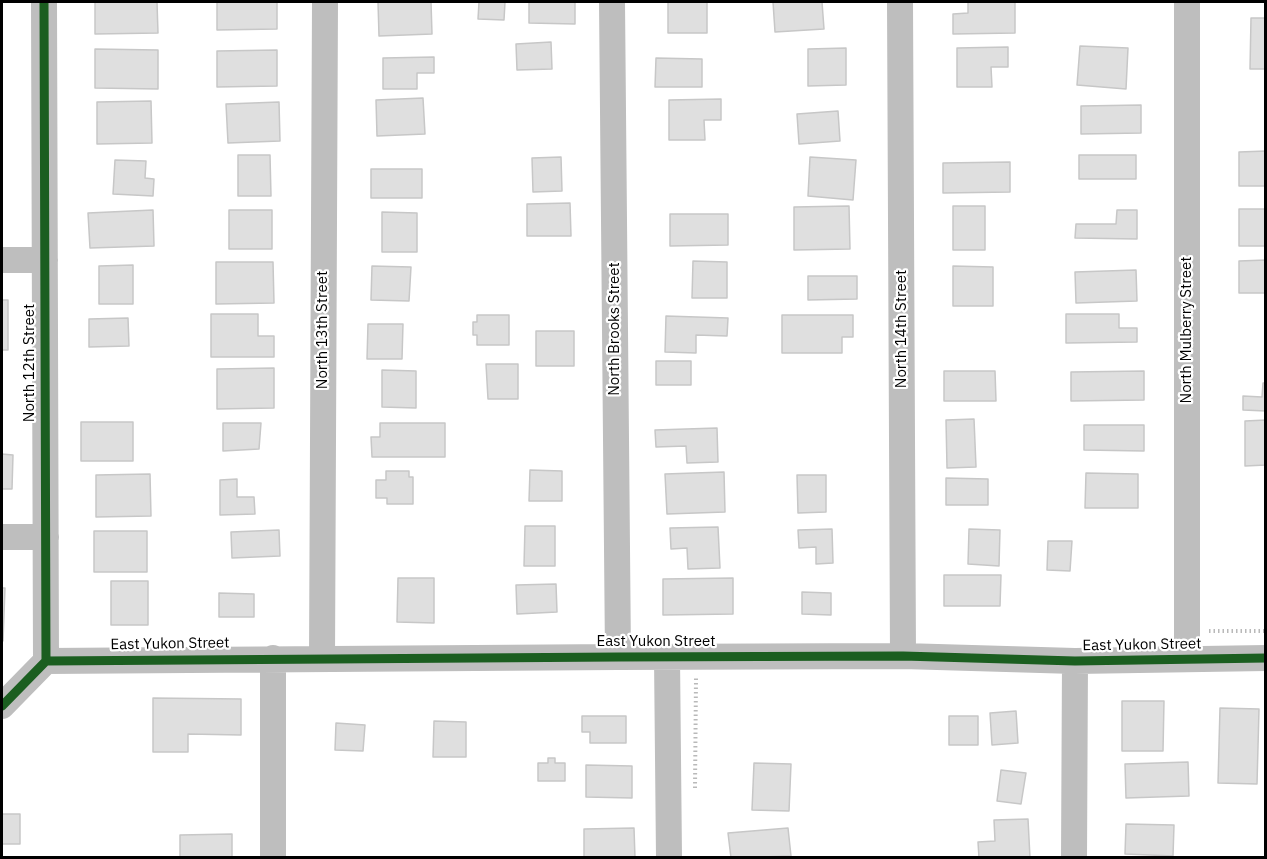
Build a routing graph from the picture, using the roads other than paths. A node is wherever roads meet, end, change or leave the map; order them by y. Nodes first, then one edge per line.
1 (44, 2) edge
2 (325, 2) edge
3 (612, 2) edge
4 (900, 2) edge
5 (1187, 2) edge
6 (2, 260) edge
7 (45, 260) junction
8 (2, 537) edge
9 (46, 537) junction
10 (903, 656) junction
11 (618, 657) junction
12 (668, 657) junction
13 (273, 658) junction
14 (322, 658) junction
15 (1266, 658) edge
16 (1187, 659) junction
17 (46, 660) junction
18 (1076, 660) junction
19 (2, 706) edge
20 (273, 858) edge
21 (669, 858) edge
22 (1074, 858) edge

1 - 7 street, North 12th Street
2 - 14 street, North 13th Street
3 - 11 street, North Brooks Street
4 - 10 street, North 14th Street
5 - 16 street, North Mulberry Street
6 - 7 street
7 - 9 street, North 12th Street
8 - 9 street
9 - 17 street, North 12th Street
10 - 12 street, East Yukon Street
10 - 18 street, East Yukon Street
11 - 12 street, East Yukon Street
11 - 14 street, East Yukon Street
12 - 21 street
13 - 14 street, East Yukon Street
13 - 17 street, East Yukon Street
13 - 20 street
15 - 16 street, East Yukon Street
16 - 18 street, East Yukon Street
17 - 19 street
18 - 22 street

